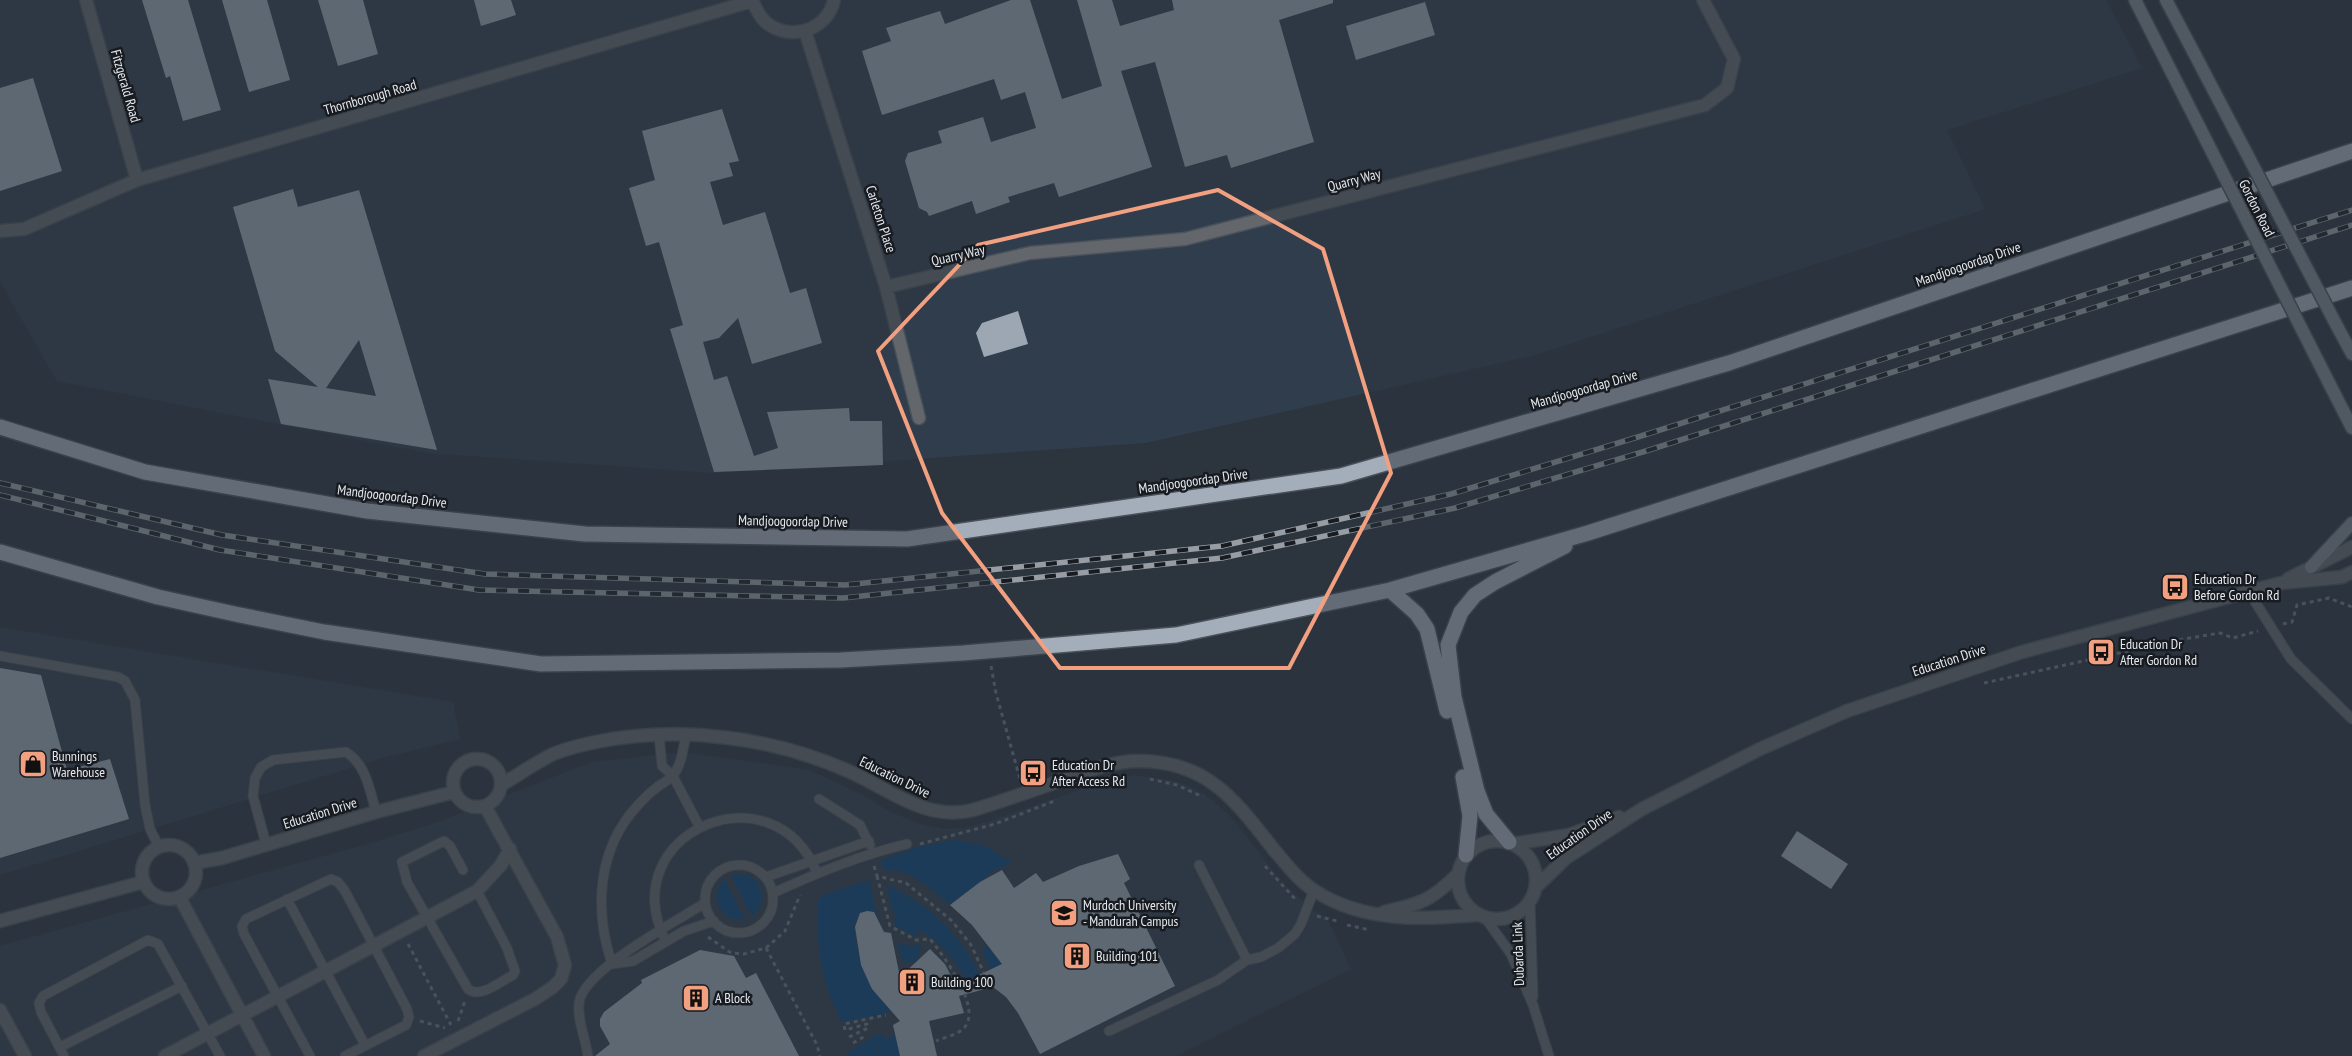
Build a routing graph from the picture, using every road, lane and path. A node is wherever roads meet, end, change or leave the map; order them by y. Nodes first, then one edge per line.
1 (86, 0) edge
2 (752, 0) edge
3 (834, 0) edge
4 (1703, 0) edge
5 (2136, 0) edge
6 (2166, 0) edge
7 (805, 32) junction
8 (2352, 152) edge
9 (137, 180) junction
10 (0, 230) edge
11 (886, 287) junction
12 (2352, 288) edge
13 (2352, 354) edge
14 (919, 418) dead end
15 (0, 427) edge
16 (2352, 428) edge
17 (2352, 523) edge
18 (1588, 533) junction
19 (2352, 547) edge
20 (0, 552) edge
21 (2311, 567) junction
22 (2352, 572) edge
23 (2281, 583) junction
24 (1390, 590) junction
25 (2249, 592) junction
26 (2352, 607) edge
27 (2292, 622) dead end
28 (2233, 638) dead end
29 (988, 650) junction
30 (0, 656) edge
31 (1977, 685) dead end
32 (2352, 719) edge
33 (659, 735) junction
34 (686, 735) junction
35 (673, 776) junction
36 (1146, 778) dead end
37 (1020, 779) dead end
38 (501, 785) junction
39 (454, 792) junction
40 (1064, 798) dead end
41 (819, 799) dead end
42 (1209, 801) dead end
43 (485, 806) junction
44 (1642, 809) junction
45 (376, 812) junction
46 (699, 826) junction
47 (869, 841) junction
48 (1511, 843) junction
49 (266, 844) junction
50 (912, 844) joint
51 (159, 847) junction
52 (510, 849) junction
53 (1466, 855) junction
54 (872, 857) junction
55 (812, 862) junction
56 (194, 863) junction
57 (1263, 863) dead end
58 (1199, 866) dead end
59 (463, 870) dead end
60 (817, 873) junction
61 (1458, 874) junction
62 (877, 876) junction
63 (766, 877) junction
64 (143, 882) junction
65 (1536, 887) junction
66 (1314, 890) junction
67 (477, 891) junction
68 (810, 891) dead end
69 (773, 893) junction
70 (180, 898) junction
71 (287, 899) junction
72 (1298, 902) dead end
73 (1530, 902) junction
74 (705, 903) junction
75 (1377, 914) junction
76 (427, 917) junction
77 (1481, 917) junction
78 (0, 921) edge
79 (714, 921) junction
80 (400, 931) junction
81 (661, 931) junction
82 (703, 936) dead end
83 (666, 942) junction
84 (373, 946) junction
85 (766, 948) junction
86 (1247, 960) junction
87 (612, 964) junction
88 (325, 970) junction
89 (984, 973) dead end
90 (182, 986) junction
91 (468, 989) junction
92 (276, 996) junction
93 (1533, 1005) junction
94 (0, 1010) edge
95 (242, 1014) junction
96 (886, 1015) dead end
97 (409, 1018) junction
98 (453, 1030) junction
99 (1109, 1031) dead end
100 (207, 1033) junction
101 (868, 1035) dead end
102 (849, 1037) dead end
103 (936, 1041) dead end
104 (853, 1044) dead end
105 (365, 1045) junction
106 (62, 1052) edge
107 (25, 1056) edge
108 (165, 1056) edge
109 (220, 1056) edge
110 (264, 1056) edge
111 (310, 1056) edge
112 (345, 1056) edge
113 (424, 1056) edge
114 (588, 1056) edge
115 (820, 1056) edge
116 (1549, 1056) edge

1 - 9 street, Fitzgerald Road
2 - 7 street
2 - 9 street, Thornborough Road
3 - 7 street
4 - 11 street, Quarry Way
5 - 16 main road, Gordon Road, bridge
6 - 13 main road, Gordon Road, bridge
7 - 11 street, Carleton Place
8 - 15 highway, Mandjoogoordap Drive
9 - 10 street, Thornborough Road
11 - 14 street, Carleton Place
12 - 18 highway
17 - 21 main road
18 - 24 highway
18 - 48 highway
19 - 21 street, Education Drive
20 - 29 highway
21 - 23 street, Education Drive
22 - 23 street, Education Drive
23 - 25 street, Education Drive
24 - 29 highway
24 - 53 highway
25 - 32 lane
25 - 44 street, Education Drive
26 - 27 path
28 - 31 path
29 - 37 path
30 - 51 lane
33 - 34 street, Education Drive
33 - 35 lane
33 - 38 street, Education Drive
34 - 35 lane
34 - 66 street, Education Drive
35 - 46 lane
35 - 87 lane
36 - 42 path
38 - 39 street
38 - 43 street
39 - 43 street
39 - 45 street, Education Drive
40 - 50 path
41 - 47 lane
43 - 52 street
44 - 48 street, Education Drive
44 - 65 street, Education Drive
45 - 49 street, Education Drive
45 - 49 lane
46 - 55 lane
46 - 81 lane
47 - 54 lane
47 - 55 lane
48 - 53 street
48 - 65 street
49 - 56 street, Education Drive
50 - 54 lane
51 - 56 street
51 - 64 street
52 - 67 street
52 - 113 street
53 - 61 street
54 - 60 lane
54 - 62 path
55 - 60 lane
55 - 63 lane
56 - 70 street
57 - 72 path
58 - 86 lane
59 - 76 lane
60 - 69 lane
61 - 75 street, Education Drive
61 - 77 street
62 - 89 path
62 - 103 path
63 - 69 lane
63 - 74 lane
64 - 70 street
64 - 78 street
65 - 73 street
66 - 75 street, Education Drive
66 - 86 lane
67 - 76 street
67 - 91 lane
68 - 85 path
69 - 79 lane
70 - 95 street
71 - 84 lane
71 - 88 lane
71 - 92 lane
73 - 77 street
73 - 93 lane, Dubarda Link
74 - 79 lane
74 - 81 lane
75 - 77 street, Education Drive
76 - 80 street
76 - 91 lane
77 - 93 lane, Dubarda Link
79 - 83 lane
80 - 84 street
80 - 98 path
81 - 83 lane
81 - 87 lane
82 - 85 path
83 - 87 lane
84 - 88 street
84 - 97 lane
85 - 115 path
86 - 99 lane
87 - 114 lane
88 - 92 street
88 - 105 lane
90 - 100 lane
90 - 106 lane
90 - 106 lane
91 - 98 path
92 - 95 street
92 - 111 lane
93 - 116 lane, Dubarda Link
94 - 107 street
95 - 100 street
95 - 110 street
96 - 102 path
97 - 98 path
97 - 105 lane
100 - 108 street
100 - 109 lane
101 - 104 path
105 - 112 lane

